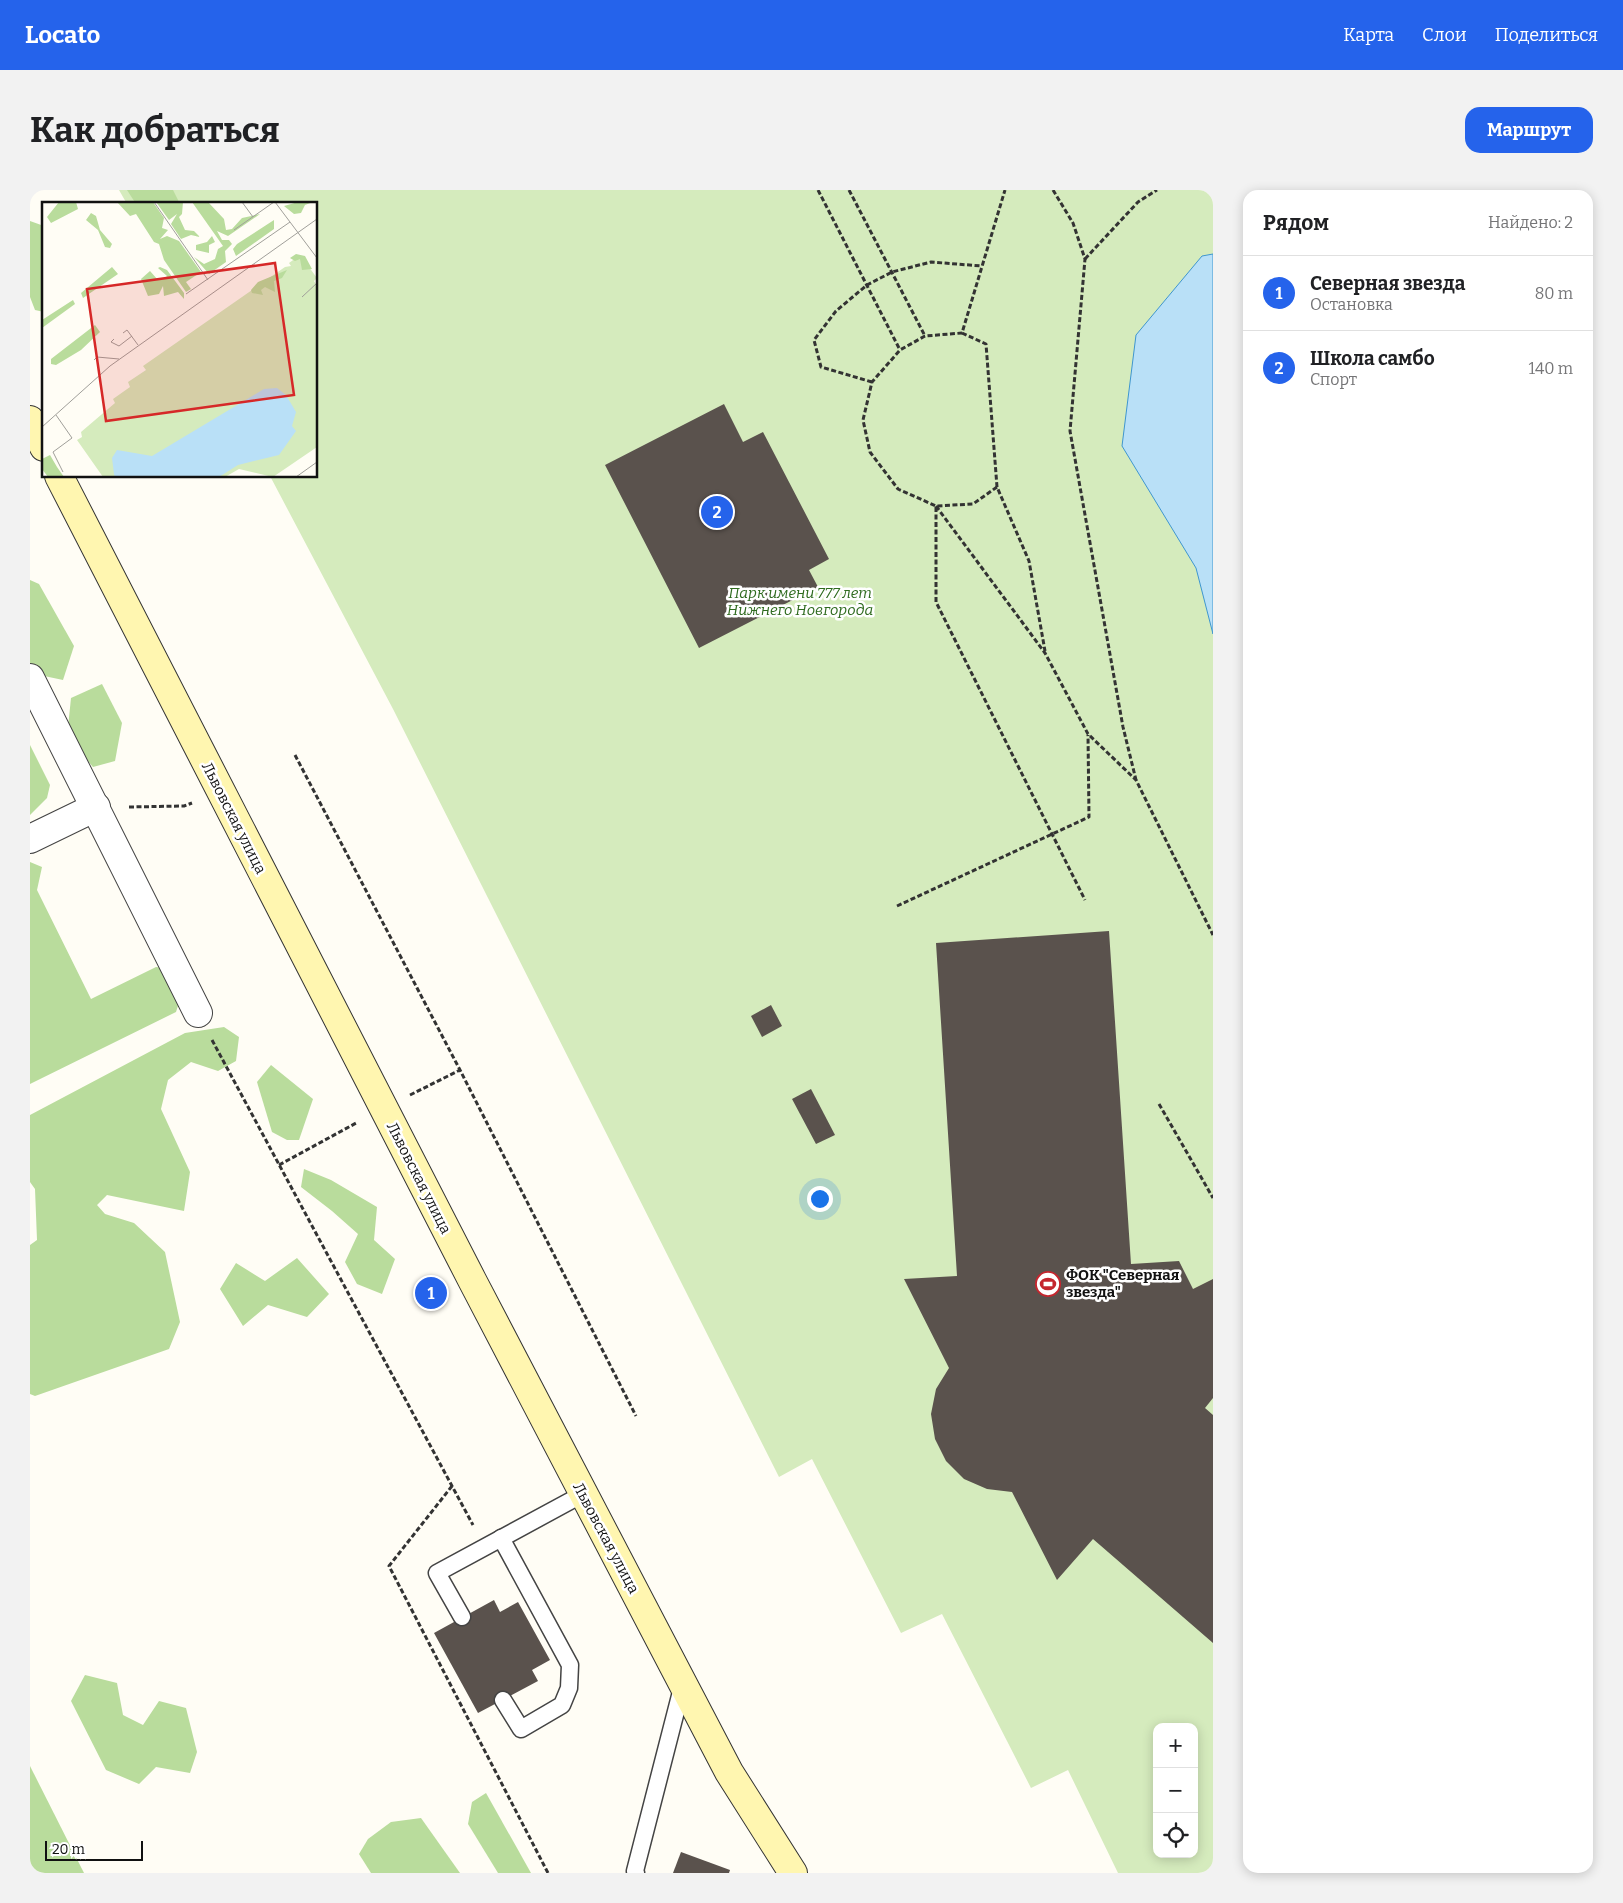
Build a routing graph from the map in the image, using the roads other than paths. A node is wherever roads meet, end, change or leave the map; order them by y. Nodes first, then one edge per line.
1 (30, 420) edge
2 (42, 443) edge
3 (60, 478) edge
4 (30, 678) edge
5 (96, 807) junction
6 (30, 840) edge
7 (198, 1013) road end
8 (583, 1494) junction
9 (501, 1538) junction
10 (462, 1617) dead end
11 (682, 1684) junction
12 (503, 1700) dead end
13 (636, 1873) edge
14 (793, 1873) edge

1 - 2 main road
3 - 8 main road, Львовская улица
4 - 5 street
5 - 6 street
5 - 7 street
8 - 9 lane
8 - 11 main road, Львовская улица
9 - 10 lane
9 - 12 lane
11 - 13 lane
11 - 14 main road, Львовская улица

